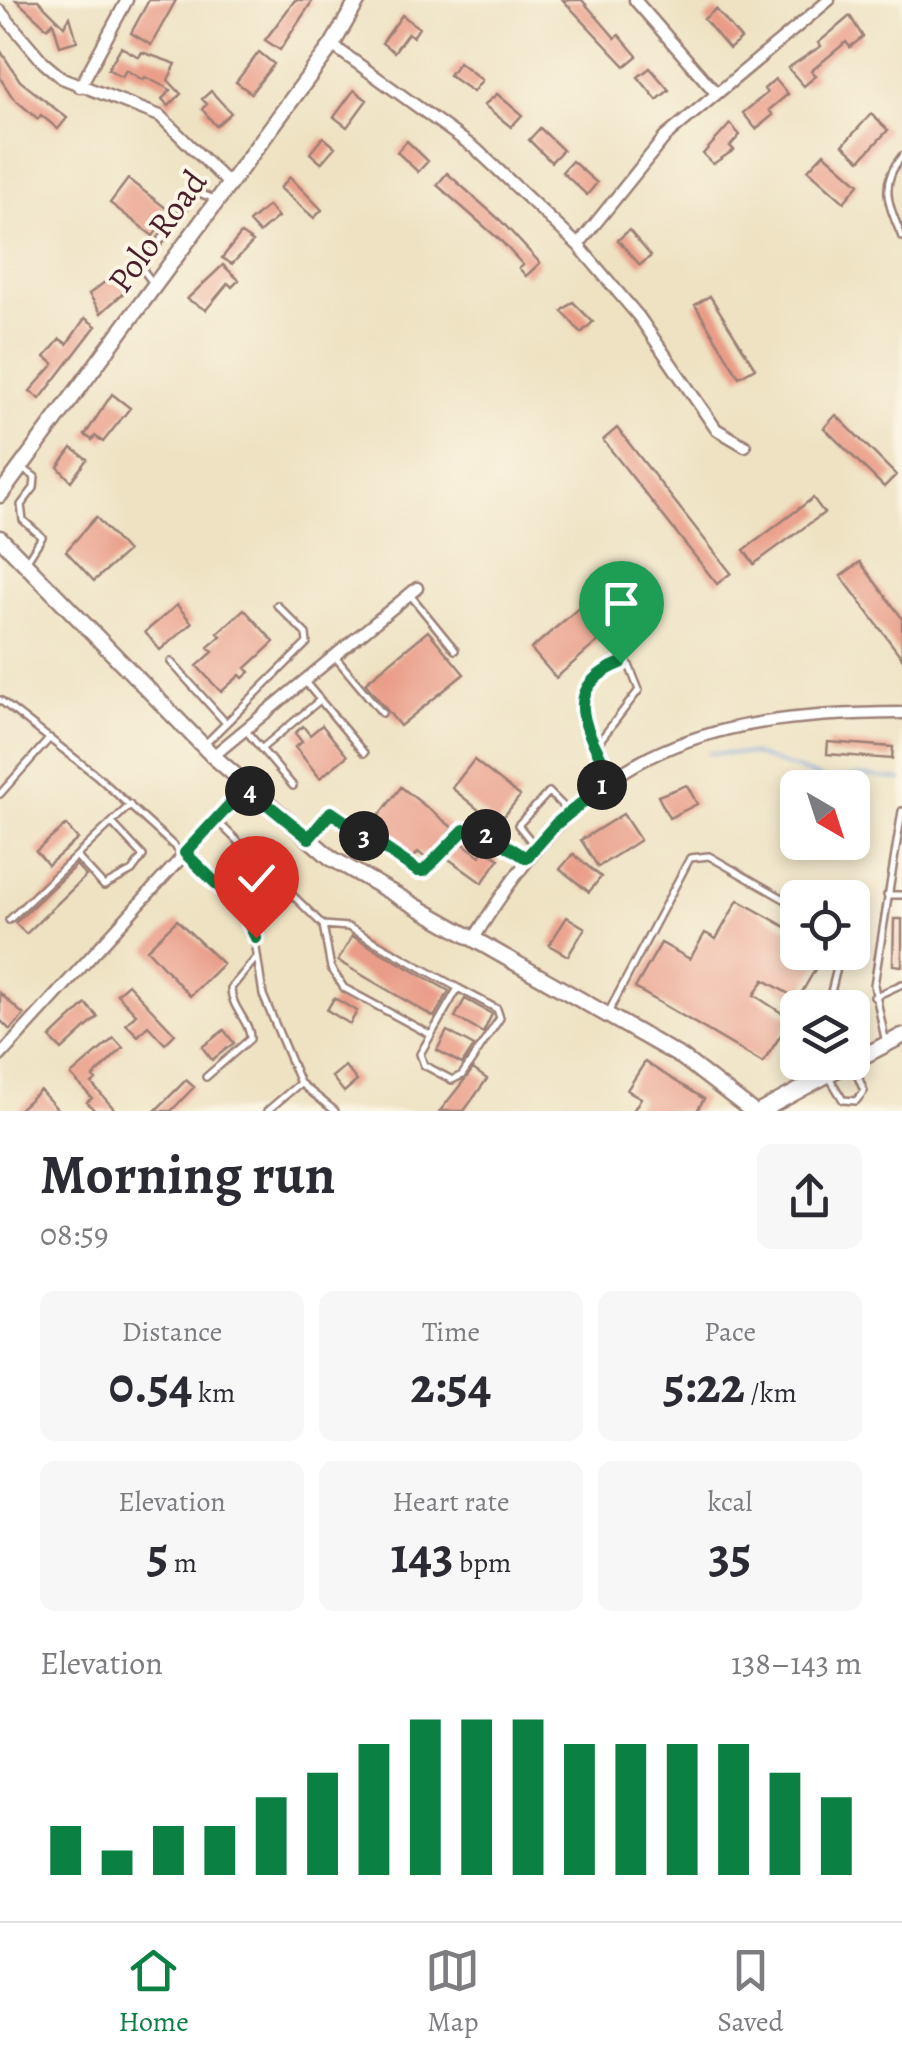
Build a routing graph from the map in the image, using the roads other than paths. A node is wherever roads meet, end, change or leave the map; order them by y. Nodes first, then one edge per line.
1 (126, 0) edge
2 (358, 0) edge
3 (636, 0) edge
4 (829, 0) edge
5 (0, 12) edge
6 (332, 45) junction
7 (80, 87) junction
8 (716, 93) junction
9 (902, 156) edge
10 (229, 184) junction
11 (217, 200) junction
12 (902, 237) edge
13 (578, 246) junction
14 (154, 285) junction
15 (745, 446) dead end
16 (20, 466) junction
17 (0, 495) edge
18 (0, 538) edge
19 (24, 565) junction
20 (413, 591) joint
21 (277, 605) dead end
22 (454, 650) dead end
23 (334, 656) junction
24 (171, 662) dead end
25 (304, 681) junction
26 (0, 700) edge
27 (320, 700) junction
28 (382, 713) dead end
29 (902, 713) edge
30 (226, 723) junction
31 (244, 730) junction
32 (50, 738) junction
33 (595, 747) junction
34 (261, 749) junction
35 (208, 751) junction
36 (364, 753) dead end
37 (611, 779) junction
38 (292, 786) dead end
39 (246, 787) junction
40 (0, 794) edge
41 (130, 805) junction
42 (569, 812) junction
43 (902, 812) edge
44 (216, 820) junction
45 (112, 822) junction
46 (309, 838) junction
47 (535, 846) junction
48 (185, 853) junction
49 (76, 856) junction
50 (526, 858) junction
51 (887, 894) junction
52 (902, 895) edge
53 (780, 897) edge
54 (8, 920) dead end
55 (323, 925) junction
56 (472, 940) junction
57 (257, 957) junction
58 (902, 984) edge
59 (458, 988) junction
60 (874, 997) junction
61 (607, 1016) junction
62 (430, 1035) junction
63 (902, 1036) edge
64 (886, 1044) junction
65 (870, 1052) edge
66 (0, 1056) edge
67 (206, 1077) dead end
68 (819, 1080) edge
69 (831, 1080) edge
70 (860, 1080) edge
71 (300, 1083) junction
72 (267, 1111) edge
73 (335, 1111) edge
74 (752, 1111) edge
75 (761, 1111) edge

1 - 7 street
2 - 6 main road, Polo Road
3 - 8 street
4 - 8 street
5 - 7 street
6 - 10 main road, Polo Road
6 - 13 street
7 - 10 street
8 - 13 street
9 - 12 lane
10 - 11 main road, Polo Road
11 - 14 main road, Polo Road
11 - 14 lane
13 - 15 street
14 - 16 main road, Polo Road
16 - 17 main road, Polo Road
16 - 19 lane
18 - 19 main road
19 - 35 main road
20 - 22 lane
20 - 23 street
21 - 30 lane
23 - 25 street
23 - 28 lane
24 - 30 lane
25 - 27 lane
25 - 31 street
26 - 32 lane
27 - 34 lane
27 - 36 lane
29 - 37 street
30 - 35 lane
31 - 34 lane
31 - 35 street
32 - 40 lane
32 - 41 lane
33 - 33 lane
33 - 37 lane
34 - 38 lane
35 - 39 main road
37 - 42 street
39 - 44 street
39 - 46 main road
41 - 45 lane
41 - 48 lane
42 - 47 street
42 - 47 lane
43 - 51 lane
44 - 48 street
44 - 55 lane
45 - 49 lane
45 - 49 lane
46 - 50 lane
46 - 56 main road
47 - 50 street
48 - 57 lane
48 - 66 street
49 - 54 lane
50 - 56 street
51 - 52 lane
51 - 60 lane
53 - 61 lane
55 - 59 lane
55 - 62 lane
56 - 61 main road
57 - 67 lane
57 - 71 lane
58 - 60 lane
59 - 62 lane
59 - 62 lane
60 - 64 lane
61 - 74 main road
63 - 64 main road
64 - 65 main road
68 - 75 main road
69 - 70 lane
71 - 72 lane
71 - 73 lane

